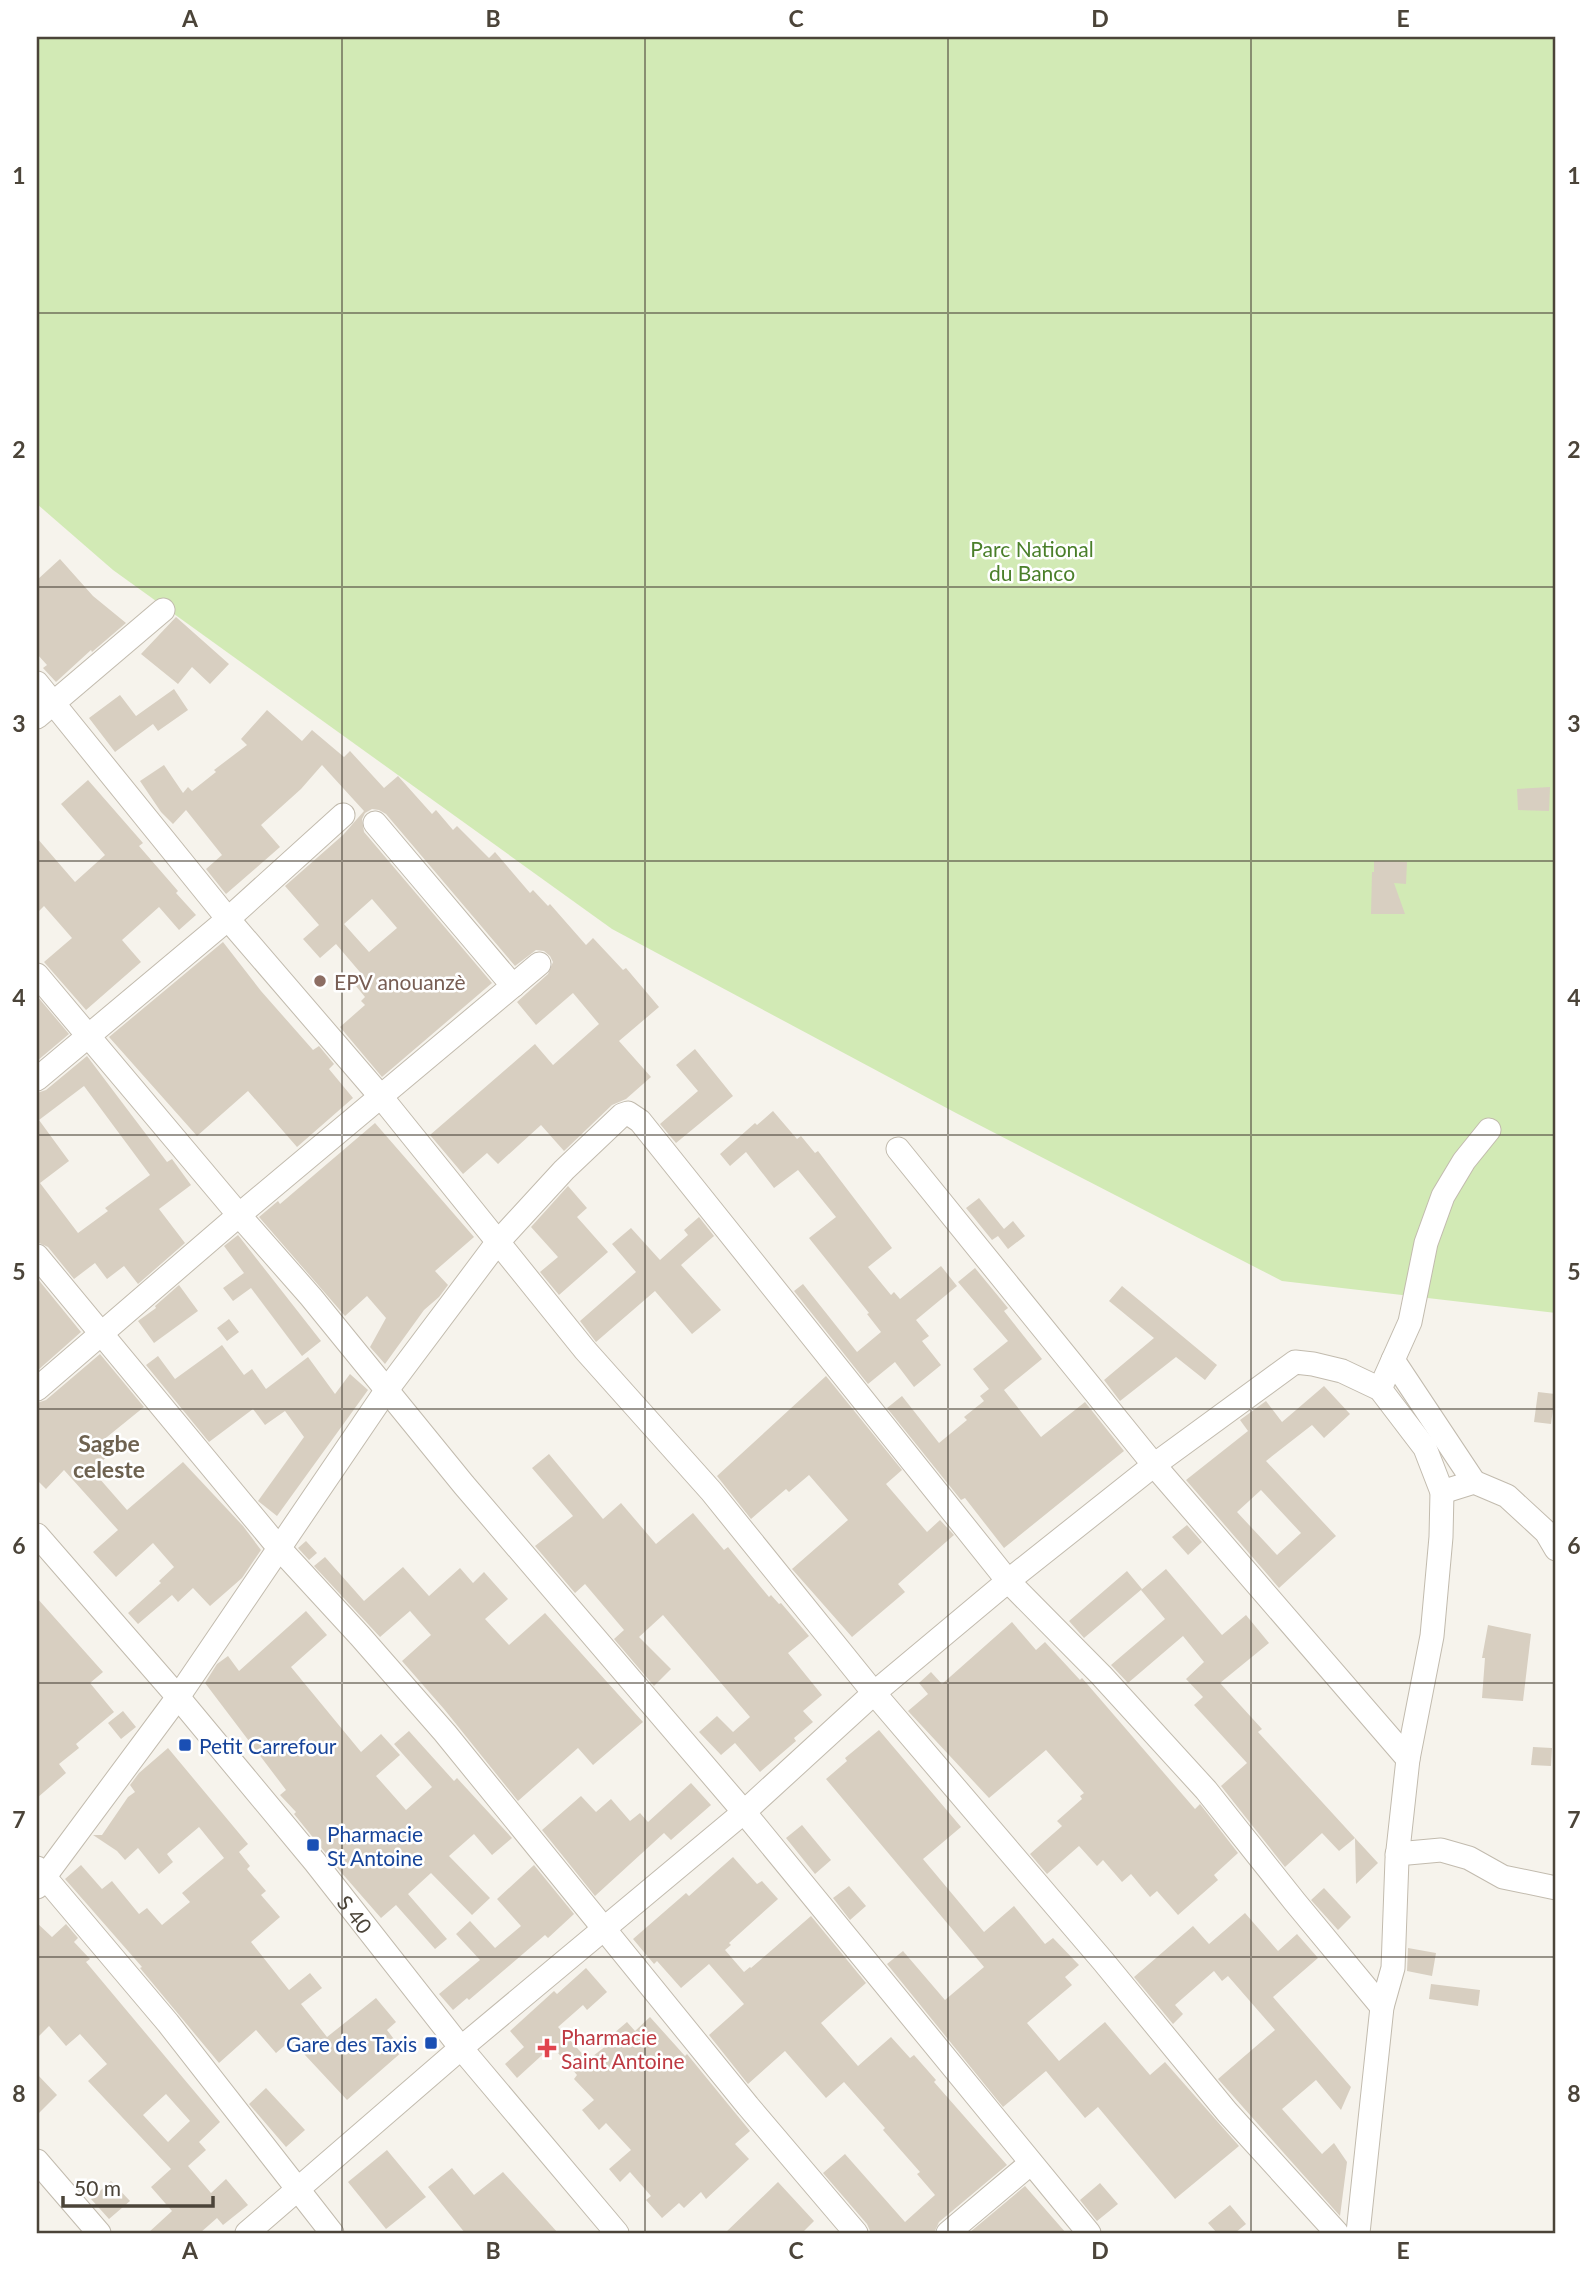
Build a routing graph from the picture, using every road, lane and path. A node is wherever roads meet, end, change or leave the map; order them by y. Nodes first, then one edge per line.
1 (163, 610) dead end
2 (37, 683) edge
3 (45, 710) edge
4 (343, 814) dead end
5 (375, 823) dead end
6 (228, 919) junction
7 (539, 964) dead end
8 (37, 975) edge
9 (513, 986) junction
10 (89, 1037) junction
11 (37, 1079) edge
12 (382, 1098) junction
13 (1489, 1130) dead end
14 (898, 1149) dead end
15 (239, 1215) junction
16 (497, 1243) junction
17 (37, 1256) edge
18 (101, 1334) junction
19 (1393, 1360) junction
20 (37, 1388) edge
21 (1380, 1389) junction
22 (386, 1391) junction
23 (1154, 1465) junction
24 (1474, 1482) junction
25 (1442, 1492) junction
26 (37, 1535) edge
27 (279, 1548) junction
28 (1556, 1549) edge
29 (1008, 1581) junction
30 (874, 1693) junction
31 (178, 1697) junction
32 (1408, 1759) junction
33 (744, 1812) junction
34 (1398, 1854) junction
35 (39, 1877) edge
36 (1556, 1888) edge
37 (604, 1927) junction
38 (1382, 2007) junction
39 (461, 2048) junction
40 (37, 2161) edge
41 (1031, 2163) junction
42 (298, 2191) junction
43 (99, 2233) edge
44 (247, 2233) edge
45 (332, 2233) edge
46 (617, 2233) edge
47 (856, 2233) edge
48 (948, 2233) edge
49 (1089, 2233) edge
50 (1337, 2233) edge
51 (1358, 2233) edge

1 - 3 street
2 - 3 street
3 - 6 street
4 - 6 street
5 - 9 street
6 - 10 street
6 - 12 street
7 - 9 street
8 - 10 street
9 - 12 street
10 - 11 street
10 - 15 street
12 - 15 street
12 - 16 street
13 - 19 street
14 - 23 street
15 - 18 street
15 - 22 street
16 - 22 street
16 - 29 street
16 - 30 street
17 - 18 street
18 - 20 street
18 - 27 street
19 - 21 street
19 - 24 street
21 - 23 street
21 - 25 street
22 - 27 street
22 - 33 street
23 - 29 street
23 - 32 street
24 - 25 street
24 - 28 street
25 - 32 street
26 - 31 street, S 40
27 - 31 street
27 - 37 street
29 - 30 street
29 - 38 street
30 - 33 street
30 - 50 street
31 - 35 street
31 - 39 street, S 40
32 - 34 street
33 - 37 street
33 - 41 street
34 - 36 street
34 - 38 street
35 - 42 street
37 - 39 street
37 - 47 street
38 - 51 street
39 - 42 street
39 - 46 street, S 40
40 - 43 street
41 - 48 street
41 - 49 street
42 - 44 street
42 - 45 street

